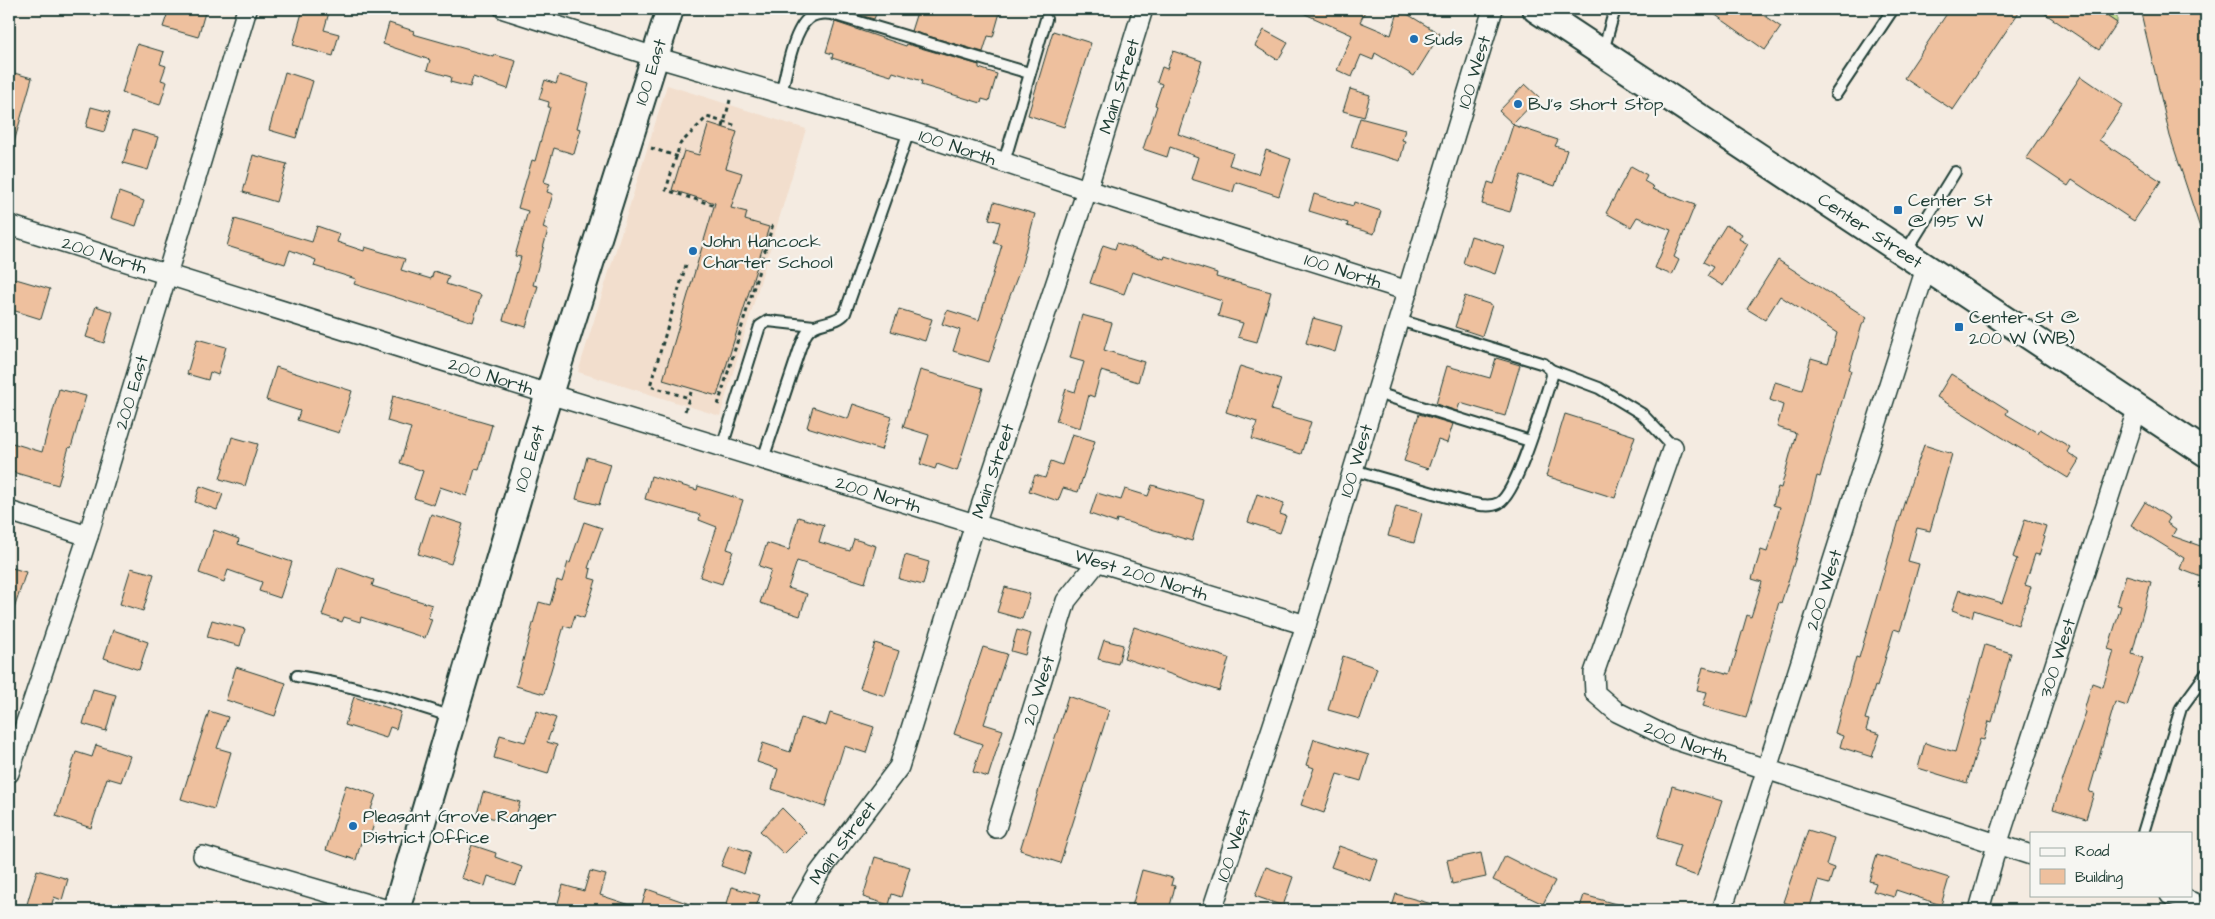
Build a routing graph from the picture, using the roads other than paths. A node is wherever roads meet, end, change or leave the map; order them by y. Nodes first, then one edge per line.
1 (247, 9) edge
2 (504, 9) edge
3 (670, 9) edge
4 (1143, 9) edge
5 (1493, 9) edge
6 (1536, 9) edge
7 (1616, 9) edge
8 (1893, 9) edge
9 (1046, 19) dead end
10 (1602, 52) junction
11 (655, 57) junction
12 (1029, 73) junction
13 (780, 94) junction
14 (1836, 94) dead end
15 (909, 131) junction
16 (1004, 162) junction
17 (1955, 172) dead end
18 (1087, 190) junction
19 (9, 225) edge
20 (1905, 253) junction
21 (1926, 268) junction
22 (168, 274) junction
23 (1408, 290) junction
24 (1399, 320) junction
25 (814, 326) junction
26 (1552, 370) junction
27 (1377, 393) junction
28 (549, 394) junction
29 (2138, 407) junction
30 (1530, 441) junction
31 (722, 447) junction
32 (1673, 447) joint
33 (2206, 453) edge
34 (764, 459) junction
35 (1354, 470) junction
36 (9, 511) edge
37 (975, 524) junction
38 (88, 536) junction
39 (1098, 561) junction
40 (1306, 625) junction
41 (2206, 674) edge
42 (297, 676) dead end
43 (453, 717) junction
44 (1766, 768) junction
45 (9, 773) edge
46 (996, 828) dead end
47 (2143, 832) edge
48 (1997, 845) junction
49 (2030, 855) edge
50 (203, 856) dead end
51 (2172, 896) edge
52 (2195, 906) edge
53 (388, 910) edge
54 (396, 910) edge
55 (798, 910) edge
56 (1212, 910) edge
57 (1722, 910) edge
58 (1979, 910) edge

1 - 22 street, 200 East
2 - 11 street, 100 North
3 - 11 main road, 100 East
4 - 18 street, Main Street
5 - 23 street, 100 West
6 - 10 main road, Center Street
7 - 10 lane
8 - 14 lane
9 - 12 lane
10 - 20 main road, Center Street
11 - 13 street, 100 North
11 - 28 main road, 100 East
12 - 13 lane
12 - 16 lane
13 - 15 street, 100 North
15 - 16 street, 100 North
15 - 25 lane
16 - 18 street, 100 North
17 - 20 lane
18 - 23 street, 100 North
18 - 37 street, Main Street
19 - 22 street, 200 North
20 - 21 main road, Center Street
21 - 29 main road, Center Street
21 - 44 street, 200 West
22 - 28 street, 200 North
22 - 38 street, 200 East
23 - 24 street, 100 West
24 - 26 lane
24 - 27 street, 100 West
25 - 31 lane
25 - 34 lane
26 - 30 lane
26 - 32 lane
27 - 30 lane
27 - 35 street, 100 West
28 - 31 street, 200 North
28 - 43 main road, 100 East
29 - 33 main road, Center Street
29 - 48 street, 300 West
30 - 35 lane
31 - 34 street, 200 North
32 - 44 street, 200 North
34 - 37 street, 200 North
35 - 40 street, 100 West
36 - 38 street
37 - 39 street, West 200 North
37 - 55 street, Main Street
38 - 45 street, 200 East
39 - 40 street, West 200 North
39 - 46 street, 20 West
40 - 56 street, 100 West
41 - 47 lane
42 - 43 lane
43 - 54 main road, 100 East
44 - 48 street, 200 North
44 - 57 street, 200 West
48 - 49 street, 200 North
48 - 58 street, 300 West
50 - 53 street
51 - 52 street

